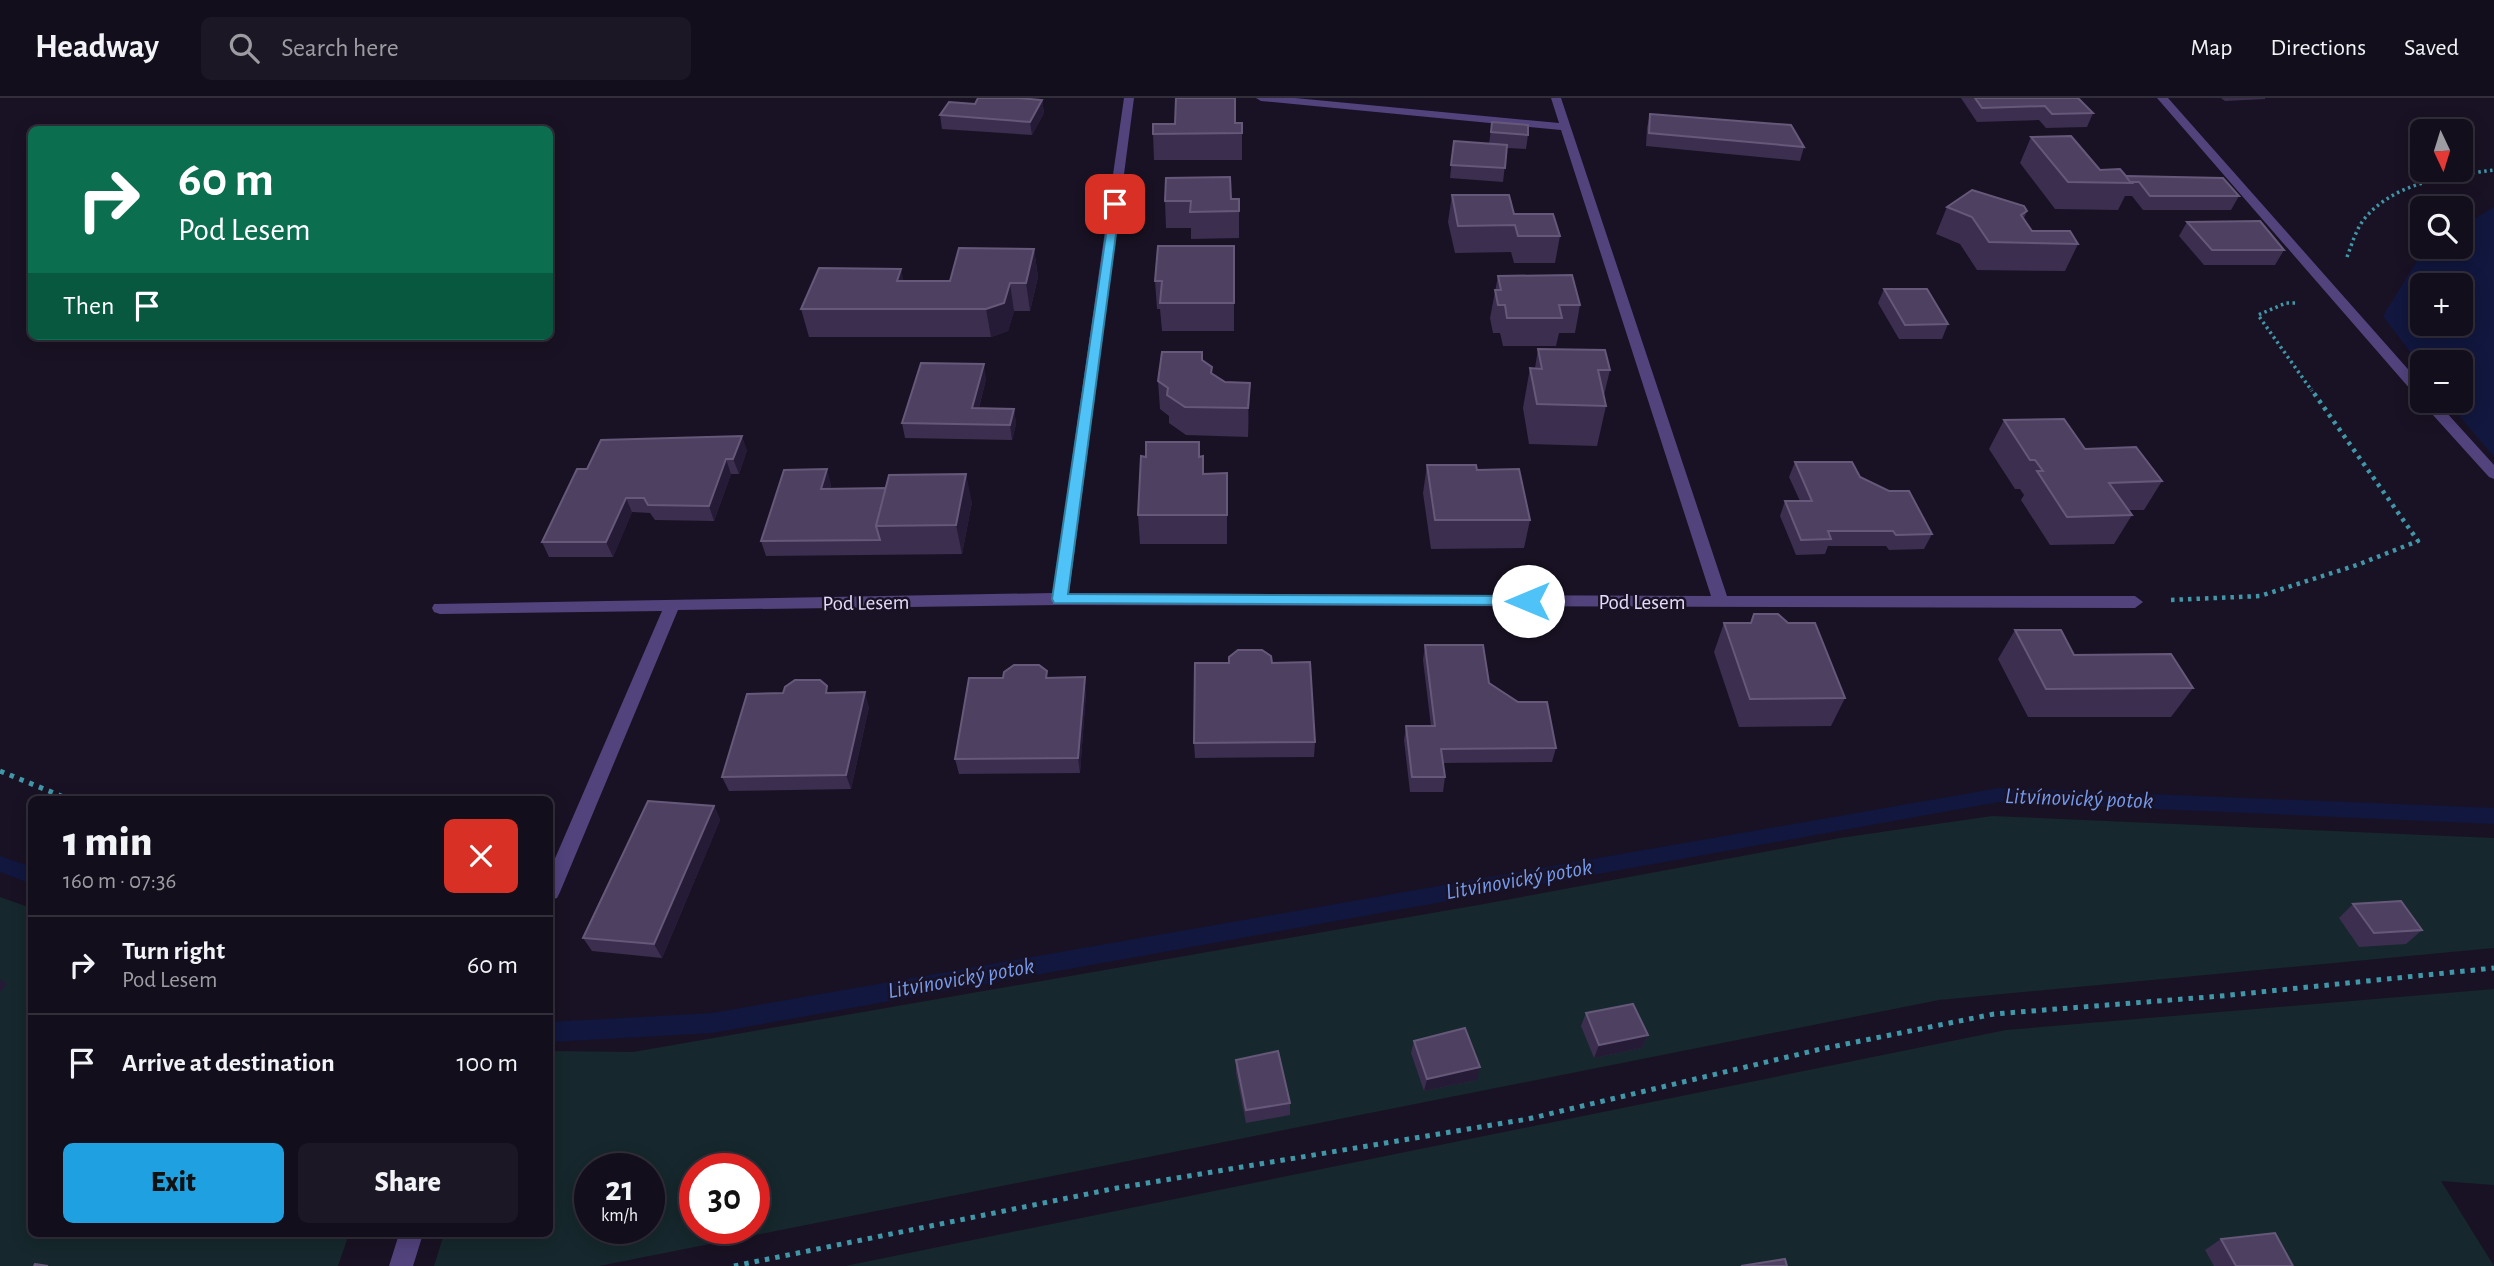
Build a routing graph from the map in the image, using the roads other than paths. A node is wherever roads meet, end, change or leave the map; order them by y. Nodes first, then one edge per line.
1 (1129, 98) edge
2 (1261, 98) edge
3 (1556, 98) edge
4 (2162, 98) edge
5 (1565, 127) junction
6 (2410, 381) edge
7 (2439, 413) edge
8 (2494, 474) edge
9 (1060, 599) junction
10 (1721, 602) junction
11 (2135, 602) road end
12 (672, 606) junction
13 (440, 608) dead end
14 (553, 885) edge
15 (410, 1237) edge
16 (401, 1266) edge

1 - 9 street
2 - 5 street
3 - 5 street, Pod Lesem
4 - 6 street
5 - 10 street, Pod Lesem
7 - 8 street
9 - 10 street, Pod Lesem
9 - 12 street, Pod Lesem
10 - 11 street, Pod Lesem
12 - 13 street, Pod Lesem
12 - 14 street
15 - 16 street

